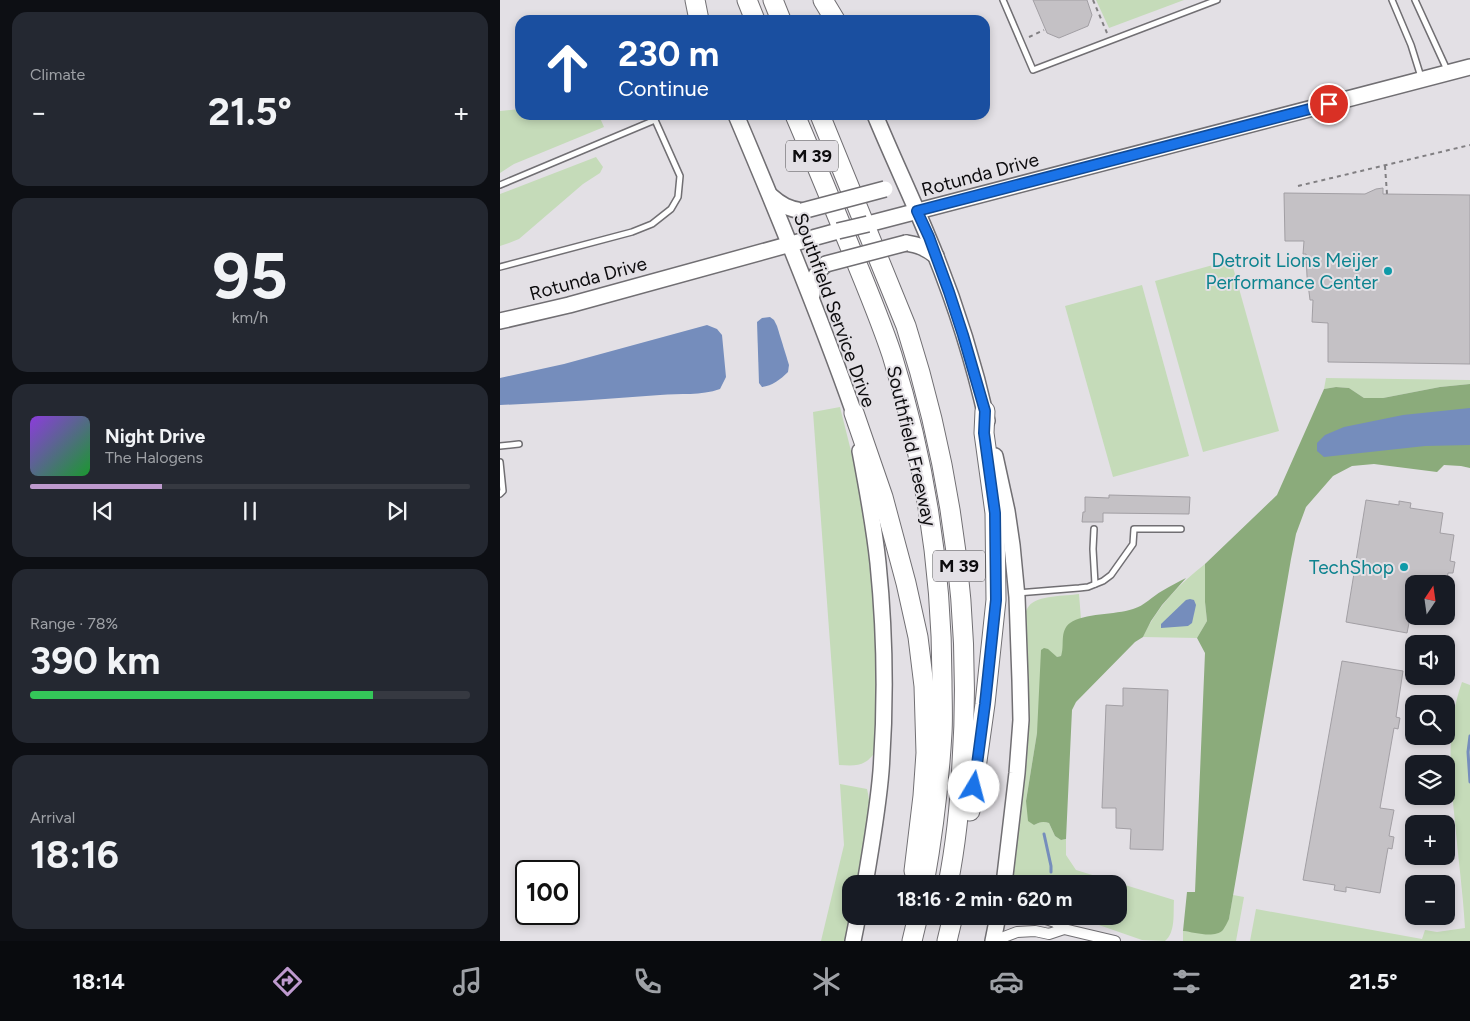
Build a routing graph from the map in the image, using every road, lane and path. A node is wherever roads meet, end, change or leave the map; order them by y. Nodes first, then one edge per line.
1 (689, 0) edge
2 (695, 0) edge
3 (747, 0) edge
4 (773, 0) edge
5 (823, 0) edge
6 (828, 0) edge
7 (1003, 0) edge
8 (1092, 0) edge
9 (1392, 0) edge
10 (1415, 0) edge
11 (1213, 1) edge
12 (696, 15) edge
13 (697, 15) edge
14 (753, 15) edge
15 (779, 15) edge
16 (832, 15) edge
17 (833, 15) edge
18 (1044, 30) dead end
19 (1107, 33) dead end
20 (1028, 37) dead end
21 (1470, 67) edge
22 (1448, 72) junction
23 (1422, 80) junction
24 (738, 120) edge
25 (797, 120) edge
26 (822, 120) edge
27 (878, 120) edge
28 (1470, 145) edge
29 (896, 162) junction
30 (1384, 166) junction
31 (500, 185) edge
32 (1298, 186) dead end
33 (1388, 194) dead end
34 (770, 195) junction
35 (917, 211) junction
36 (791, 244) junction
37 (936, 256) junction
38 (500, 267) edge
39 (811, 297) junction
40 (500, 322) edge
41 (985, 411) junction
42 (854, 412) junction
43 (518, 444) dead end
44 (500, 446) edge
45 (500, 462) edge
46 (500, 494) edge
47 (1094, 529) dead end
48 (1181, 529) dead end
49 (1096, 584) junction
50 (1017, 593) junction
51 (866, 875) edge
52 (913, 875) edge
53 (926, 875) edge
54 (949, 875) edge
55 (961, 875) edge
56 (1005, 875) edge
57 (856, 925) edge
58 (905, 925) edge
59 (916, 925) edge
60 (939, 925) edge
61 (950, 925) edge
62 (996, 925) edge
63 (1059, 925) edge
64 (1064, 929) junction
65 (852, 941) edge
66 (906, 941) edge
67 (912, 941) edge
68 (936, 941) edge
69 (946, 941) edge
70 (993, 941) edge
71 (1000, 941) edge
72 (1115, 941) edge

1 - 12 main road
2 - 13 highway
3 - 14 highway
4 - 15 highway
5 - 16 highway
6 - 17 main road
7 - 11 lane
8 - 19 path
9 - 23 lane
10 - 22 lane
18 - 20 path
21 - 22 main road, Rotunda Drive
22 - 23 main road, Rotunda Drive
23 - 35 main road, Rotunda Drive
24 - 34 main road, Southfield Service Drive
25 - 53 highway, Southfield Freeway / M 39
26 - 54 highway, Southfield Freeway / M 39
27 - 29 main road
28 - 30 path
29 - 34 main road, bridge
29 - 35 main road
30 - 32 path
30 - 33 path
31 - 38 lane
34 - 36 main road, Southfield Service Drive
35 - 36 main road, Rotunda Drive, bridge
35 - 37 main road
36 - 39 main road, Southfield Service Drive
36 - 40 main road, Rotunda Drive
37 - 39 main road, bridge
37 - 41 main road
39 - 42 main road, Southfield Service Drive
41 - 50 main road
41 - 55 highway
42 - 51 main road, Southfield Service Drive
42 - 52 highway
43 - 44 lane
45 - 46 lane
47 - 49 lane
48 - 49 lane
49 - 50 lane
50 - 56 main road
57 - 65 main road
58 - 66 highway
59 - 67 highway
60 - 68 highway
61 - 69 highway
62 - 70 main road
63 - 64 street
64 - 71 street
64 - 72 street

